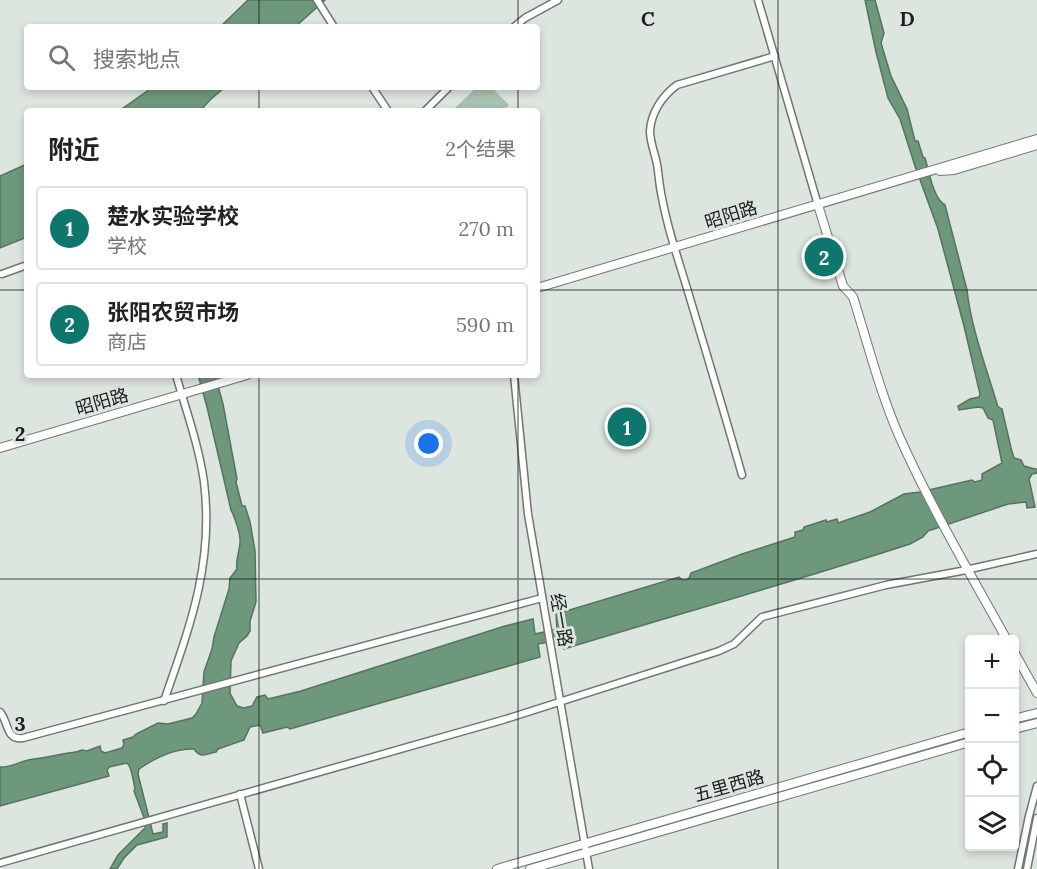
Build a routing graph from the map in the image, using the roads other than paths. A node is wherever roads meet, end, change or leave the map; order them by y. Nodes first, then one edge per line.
1 (317, 0) edge
2 (558, 0) edge
3 (758, 0) edge
4 (332, 24) edge
5 (518, 24) edge
6 (774, 56) junction
7 (374, 90) edge
8 (446, 90) edge
9 (386, 108) edge
10 (427, 108) edge
11 (1037, 139) edge
12 (1037, 145) edge
13 (933, 171) junction
14 (818, 205) junction
15 (675, 248) junction
16 (24, 265) edge
17 (2, 274) dead end
18 (540, 287) edge
19 (177, 378) edge
20 (238, 378) edge
21 (514, 378) edge
22 (181, 395) junction
23 (0, 448) edge
24 (742, 475) dead end
25 (1037, 554) edge
26 (968, 570) junction
27 (542, 598) junction
28 (1005, 635) edge
29 (1019, 661) edge
30 (1037, 693) edge
31 (561, 700) junction
32 (164, 701) junction
33 (0, 712) edge
34 (1037, 713) edge
35 (1019, 718) edge
36 (1037, 723) edge
37 (1019, 728) edge
38 (965, 733) edge
39 (966, 743) edge
40 (1037, 786) edge
41 (240, 794) junction
42 (1037, 818) edge
43 (585, 844) junction
44 (586, 853) junction
45 (0, 864) edge
46 (259, 869) edge
47 (497, 869) edge
48 (530, 869) edge
49 (589, 869) edge
50 (1018, 869) edge
51 (1027, 869) edge

1 - 4 street
2 - 5 street
3 - 6 street
6 - 14 street
6 - 15 street
7 - 9 street
8 - 10 street
11 - 13 main road, 昭阳路
12 - 13 main road, 昭阳路
13 - 14 main road, 昭阳路
14 - 15 main road, 昭阳路
14 - 26 main road
15 - 18 main road, 昭阳路
15 - 24 street
16 - 17 street
19 - 22 street
20 - 22 main road, 昭阳路
21 - 27 street, 经一路
22 - 23 main road, 昭阳路
22 - 32 street
25 - 26 street
26 - 28 main road
26 - 31 street
27 - 31 street, 经一路
27 - 32 street
29 - 30 main road
31 - 41 street
31 - 43 street, 经一路
32 - 33 street
34 - 35 main road
36 - 37 main road
38 - 43 main road, 五里西路
39 - 44 main road, 五里西路
40 - 50 street
41 - 45 street
41 - 46 street
42 - 51 street
43 - 44 street, 经一路
43 - 47 main road, 五里西路
44 - 48 main road, 五里西路
44 - 49 street, 经一路

